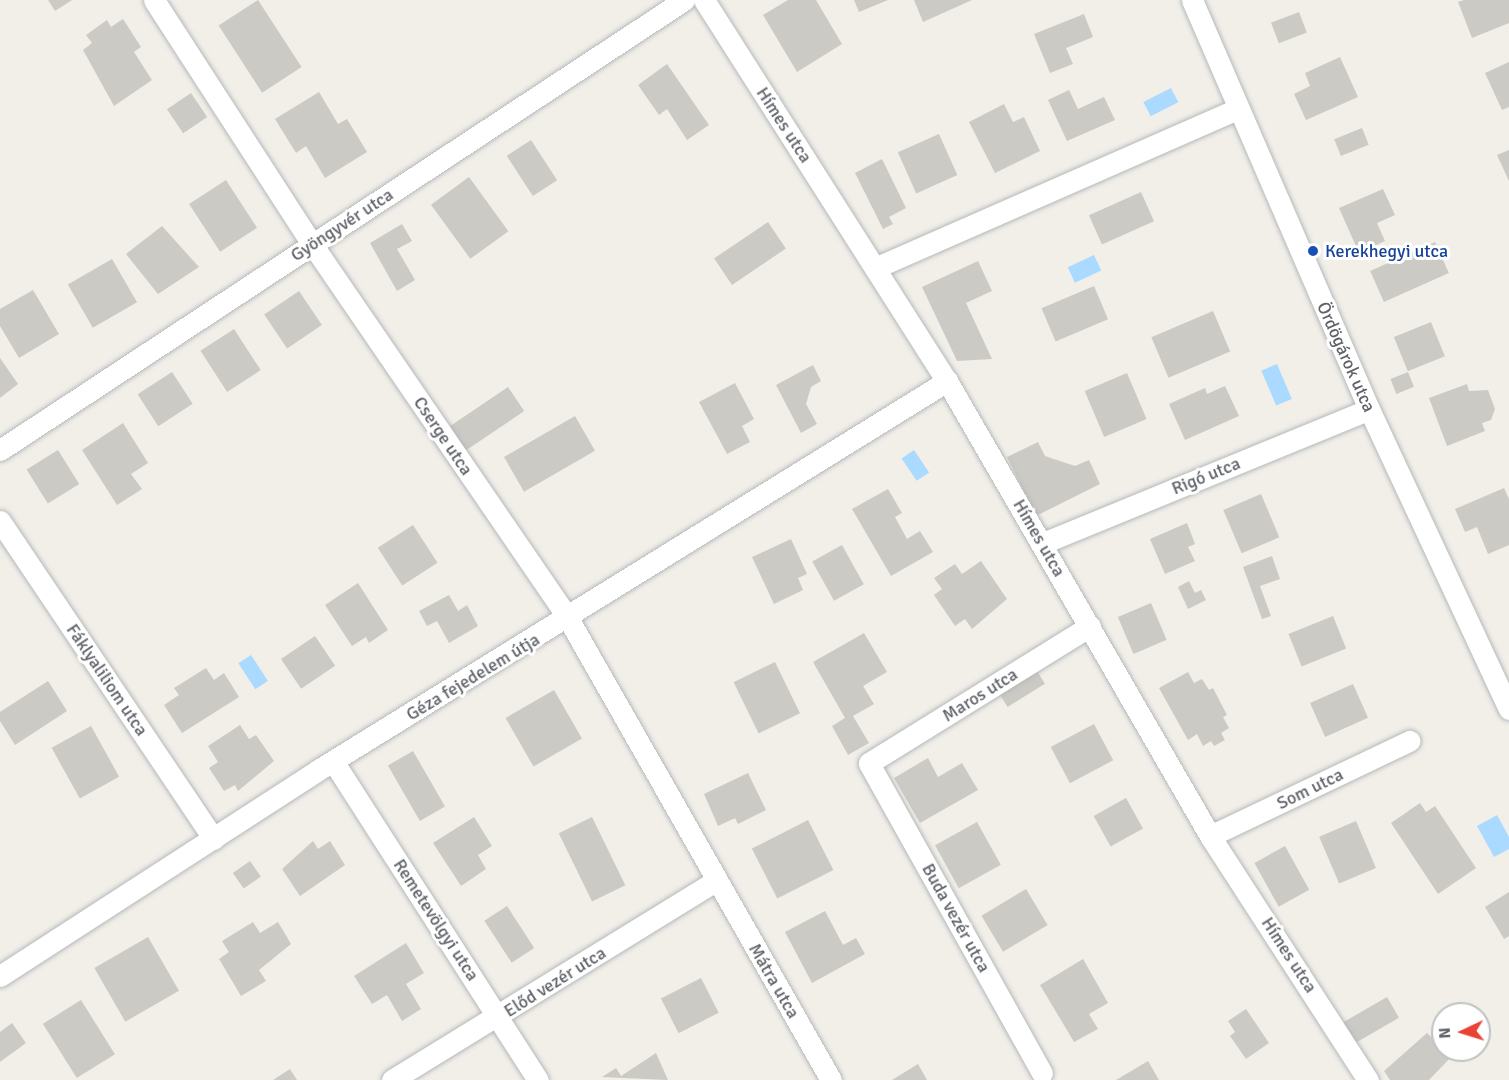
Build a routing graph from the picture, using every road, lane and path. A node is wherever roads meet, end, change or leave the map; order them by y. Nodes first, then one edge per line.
1 (153, 0) edge
2 (684, 0) edge
3 (704, 0) edge
4 (1192, 0) edge
5 (1239, 109) junction
6 (312, 244) junction
7 (875, 268) junction
8 (947, 381) junction
9 (1369, 409) junction
10 (0, 450) edge
11 (0, 521) edge
12 (1042, 543) junction
13 (569, 620) junction
14 (1090, 626) junction
15 (1509, 709) edge
16 (1409, 741) dead end
17 (333, 761) junction
18 (869, 763) joint
19 (1210, 836) junction
20 (213, 839) junction
21 (717, 881) junction
22 (0, 976) edge
23 (498, 1016) junction
24 (1042, 1073) dead end
25 (392, 1080) edge
26 (538, 1080) edge
27 (831, 1080) edge
28 (1368, 1080) edge

1 - 6 street, Cserge utca
2 - 6 street, Gyöngyvér utca
3 - 7 street, Hímes utca
4 - 5 street, Ördögárok utca
5 - 7 street
5 - 9 street, Ördögárok utca
6 - 10 street, Gyöngyvér utca
6 - 13 street, Cserge utca
7 - 8 street, Hímes utca
8 - 12 street, Hímes utca
8 - 13 street, Géza fejedelem útja
9 - 12 street, Rigó utca
9 - 15 street, Ördögárok utca
11 - 20 street, Fáklyaliliom utca
12 - 14 street, Hímes utca
13 - 17 street, Géza fejedelem útja
13 - 21 street, Cserge utca
14 - 18 street, Maros utca
14 - 19 street, Hímes utca
16 - 19 street, Som utca
17 - 20 street, Géza fejedelem útja
17 - 23 street, Remetevölgyi utca
18 - 24 street, Buda vezér utca
19 - 28 street, Hímes utca
20 - 22 street, Géza fejedelem útja
21 - 23 street, Előd vezér utca
21 - 27 street, Mátra utca
23 - 25 street, Előd vezér utca
23 - 26 street, Remetevölgyi utca

